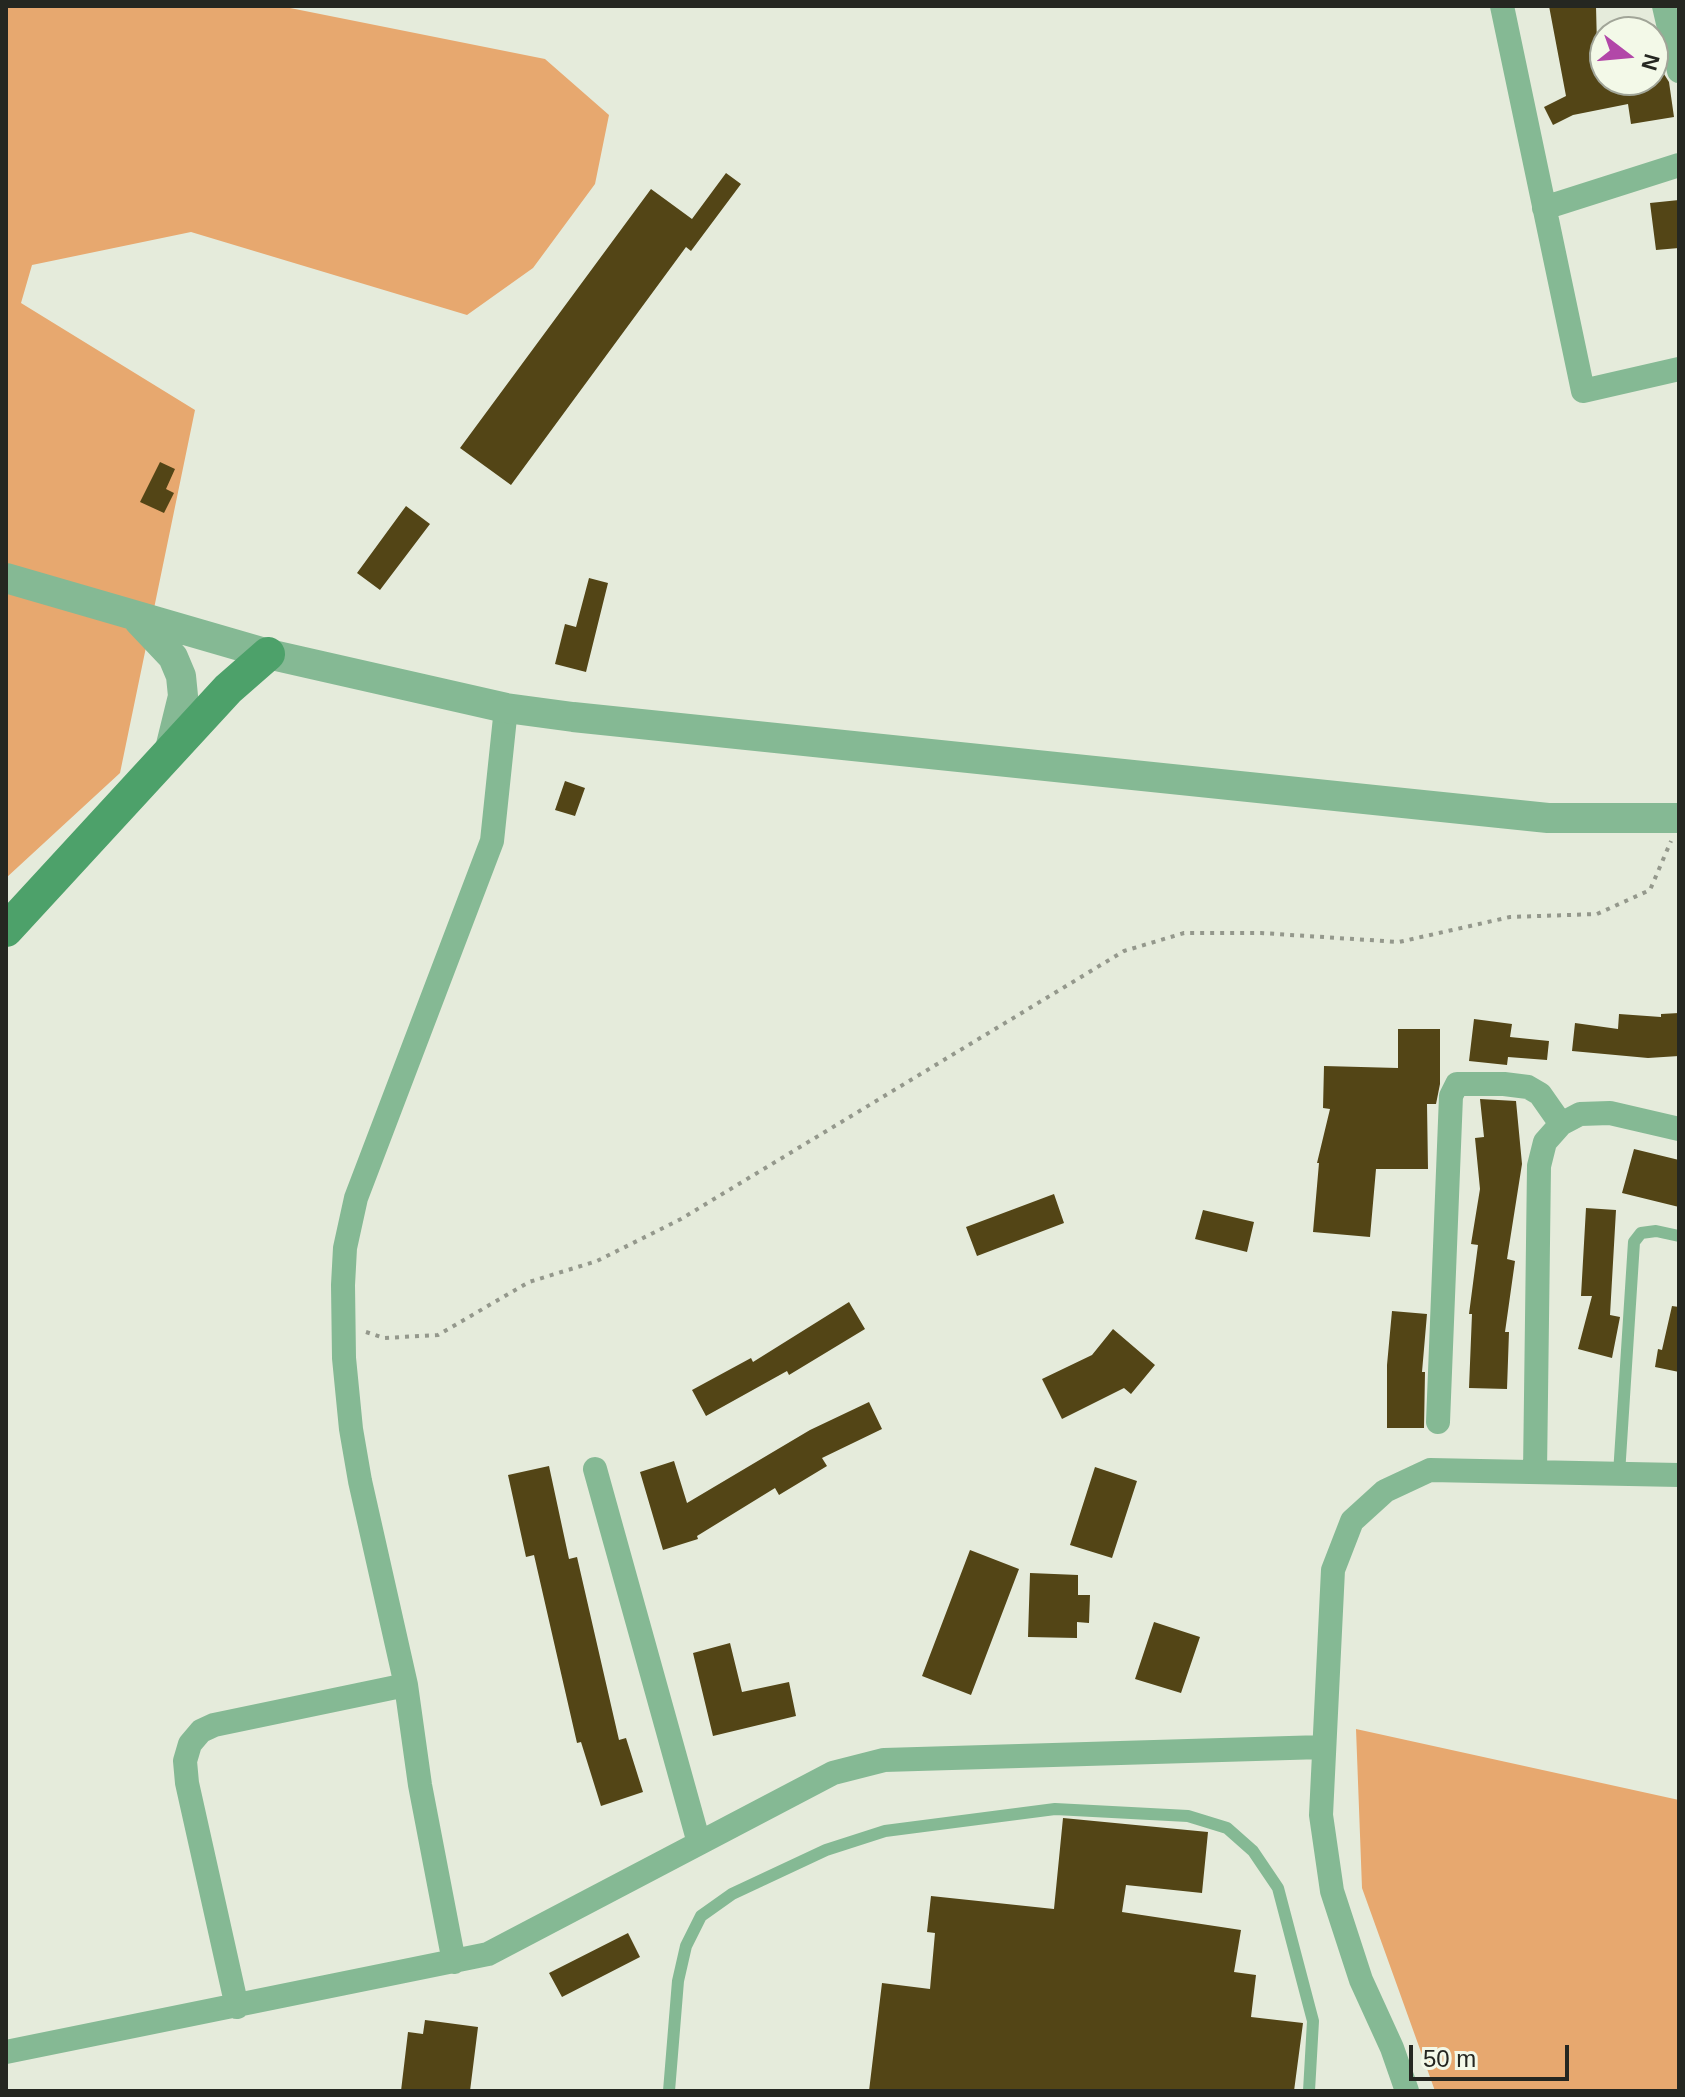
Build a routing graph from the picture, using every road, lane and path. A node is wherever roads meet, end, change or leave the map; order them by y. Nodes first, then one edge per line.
1 (1502, 6) edge
2 (1665, 6) edge
3 (1679, 71) edge
4 (1679, 165) edge
5 (1544, 208) junction
6 (1679, 369) edge
7 (6, 578) edge
8 (134, 617) junction
9 (268, 654) junction
10 (506, 708) junction
11 (169, 753) junction
12 (1676, 828) edge
13 (6, 930) edge
14 (1561, 1124) junction
15 (1679, 1129) edge
16 (1679, 1236) edge
17 (343, 1325) junction
18 (1438, 1422) dead end
19 (595, 1469) dead end
20 (1535, 1472) junction
21 (1619, 1474) junction
22 (1679, 1475) edge
23 (406, 1685) junction
24 (1323, 1747) junction
25 (699, 1843) junction
26 (454, 1962) junction
27 (237, 2007) junction
28 (6, 2052) edge
29 (669, 2091) edge
30 (1309, 2091) edge
31 (1407, 2091) edge

1 - 5 street
2 - 3 street
4 - 5 street
5 - 6 street
7 - 8 street
8 - 9 street
8 - 11 street
9 - 10 street
9 - 11 main road
10 - 12 street
10 - 17 street
11 - 13 main road
12 - 17 path
14 - 15 street
14 - 18 street
14 - 20 street
16 - 21 lane
17 - 23 street
19 - 25 street
20 - 21 street
20 - 24 street
21 - 22 street
23 - 26 street
23 - 27 street
24 - 25 street
24 - 31 street
25 - 26 street
26 - 27 street
27 - 28 street
29 - 30 lane

